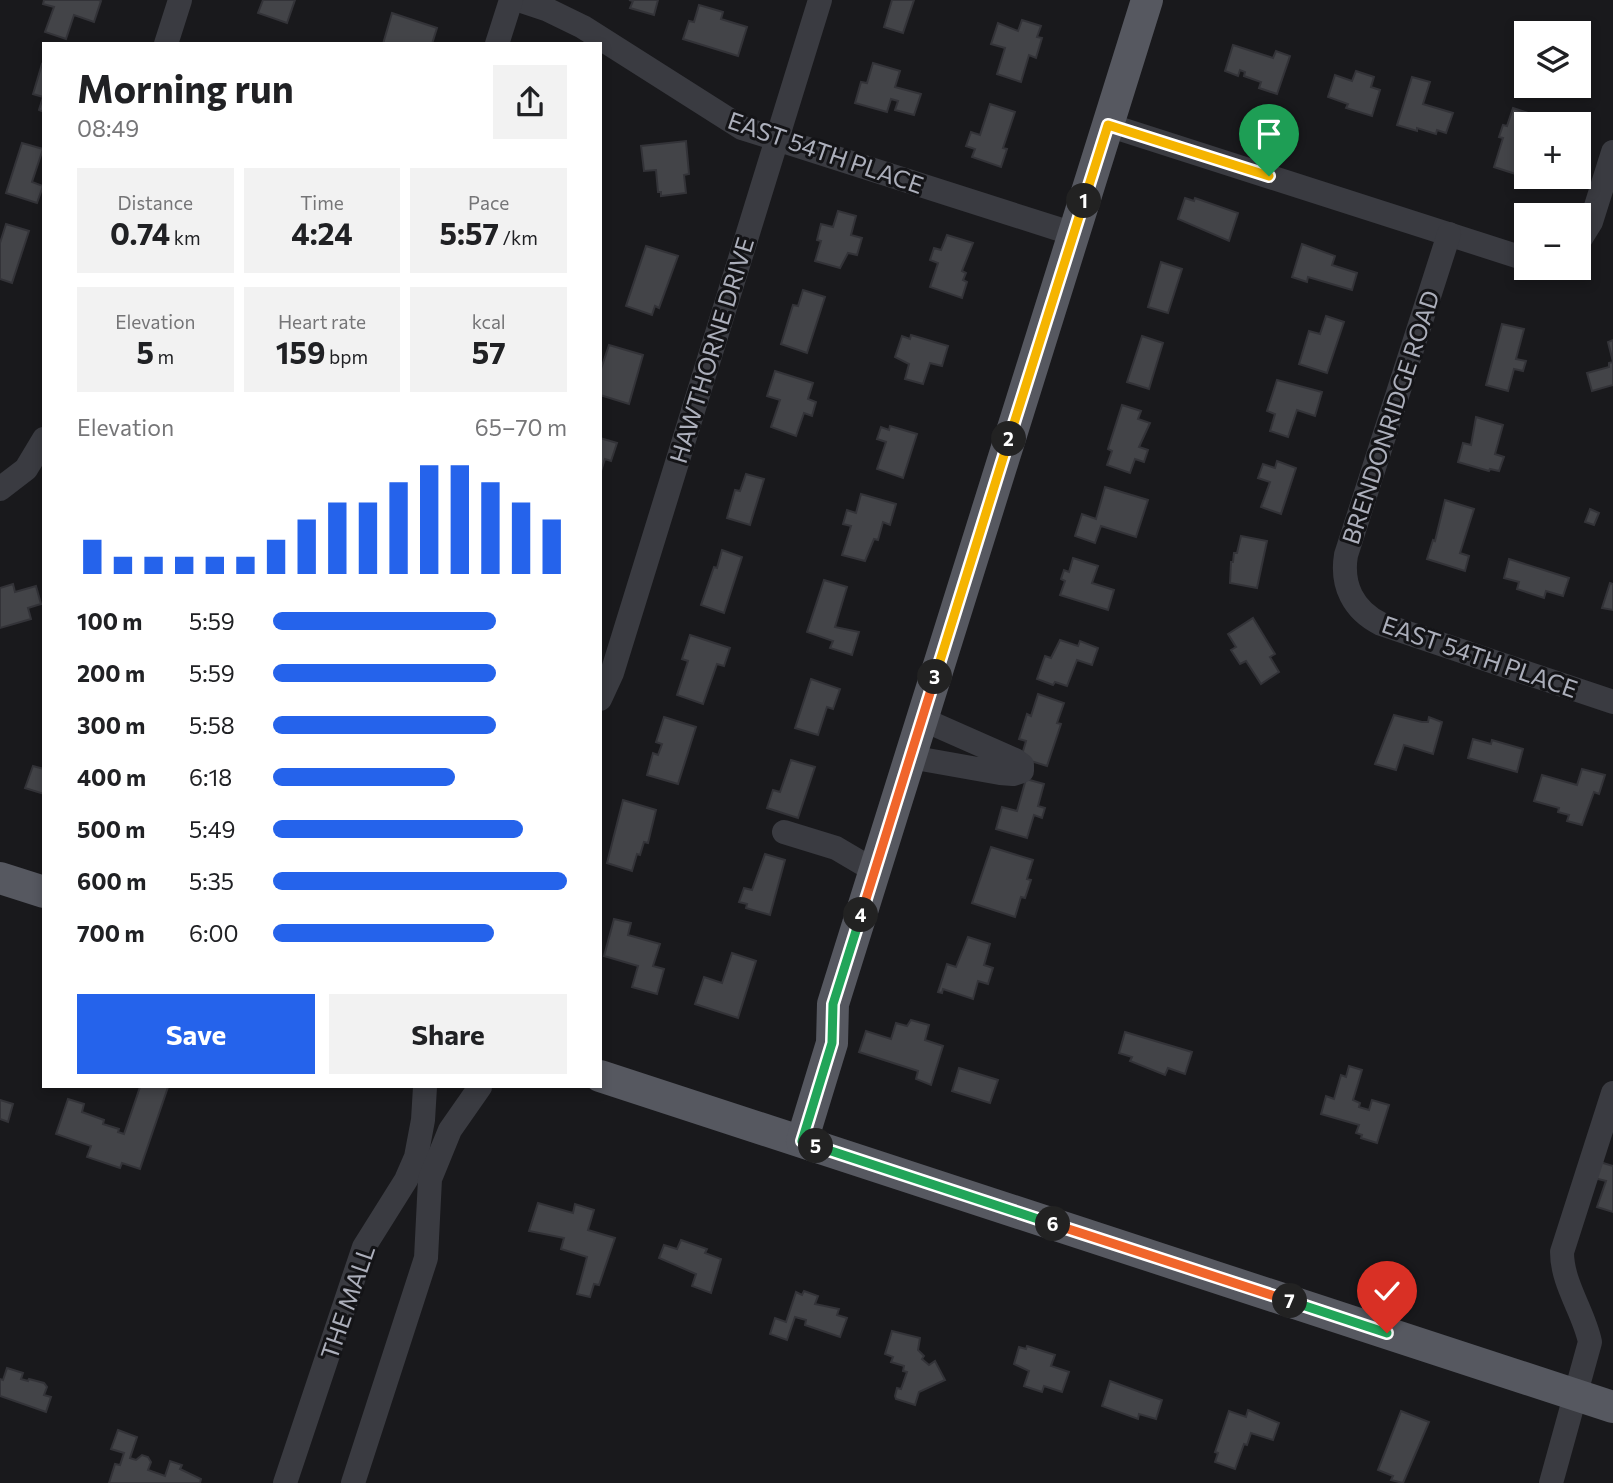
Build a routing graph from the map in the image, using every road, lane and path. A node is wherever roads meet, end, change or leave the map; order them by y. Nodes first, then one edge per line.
1 (180, 0) edge
2 (511, 0) edge
3 (519, 0) edge
4 (820, 0) edge
5 (1147, 0) edge
6 (167, 42) edge
7 (499, 42) edge
8 (1108, 125) junction
9 (777, 138) junction
10 (1613, 152) edge
11 (1591, 220) edge
12 (1074, 234) junction
13 (1449, 234) junction
14 (1514, 255) edge
15 (42, 442) edge
16 (0, 489) edge
17 (1353, 600) joint
18 (602, 695) edge
19 (1613, 702) edge
20 (922, 719) junction
21 (910, 757) junction
22 (784, 832) dead end
23 (875, 871) junction
24 (0, 878) edge
25 (42, 891) edge
26 (602, 1077) edge
27 (425, 1088) edge
28 (479, 1088) edge
29 (1613, 1093) edge
30 (423, 1120) junction
31 (450, 1130) junction
32 (792, 1138) junction
33 (423, 1168) junction
34 (1576, 1395) junction
35 (1613, 1407) edge
36 (285, 1483) edge
37 (354, 1483) edge
38 (1551, 1483) edge

1 - 6 street
2 - 7 street
3 - 9 street, EAST 54TH PLACE
4 - 9 street, HAWTHORNE DRIVE
5 - 8 main road
8 - 12 main road
8 - 13 street
9 - 12 street, EAST 54TH PLACE
9 - 18 street, HAWTHORNE DRIVE
10 - 11 street
12 - 20 main road
13 - 14 street
13 - 17 street, BRENDONRIDGE ROAD
15 - 16 street
17 - 19 street, EAST 54TH PLACE
20 - 21 main road
20 - 21 street
21 - 23 main road
22 - 23 street
23 - 32 main road
24 - 25 main road
26 - 32 main road
27 - 30 street, THE MALL
28 - 31 street, THE MALL
29 - 34 street
30 - 31 street
30 - 33 street, THE MALL
31 - 33 street, THE MALL
32 - 34 main road
33 - 36 street, THE MALL
33 - 37 street, THE MALL
34 - 35 main road
34 - 38 street

